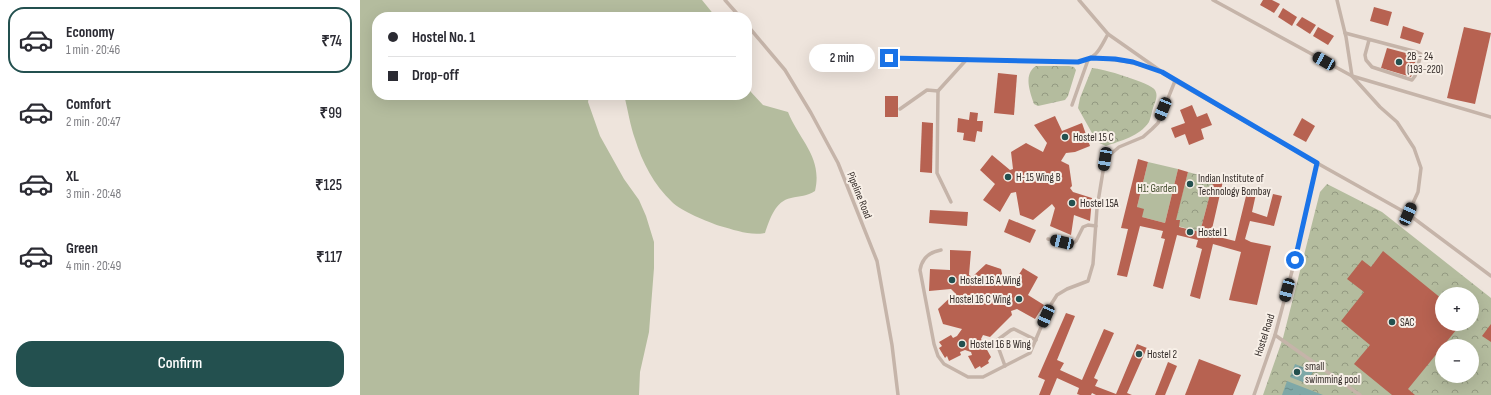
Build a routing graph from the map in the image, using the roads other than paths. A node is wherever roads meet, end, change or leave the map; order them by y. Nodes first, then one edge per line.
1 (724, 0) edge
2 (1079, 0) edge
3 (1213, 0) edge
4 (1336, 0) edge
5 (735, 12) edge
6 (752, 31) edge
7 (1345, 33) junction
8 (1108, 34) junction
9 (1369, 40) junction
10 (889, 58) dead end
11 (967, 59) junction
12 (1090, 59) junction
13 (1162, 72) junction
14 (1352, 76) junction
15 (1175, 80) junction
16 (938, 91) junction
17 (1072, 105) dead end
18 (900, 109) dead end
19 (1491, 117) edge
20 (1317, 163) junction
21 (951, 202) dead end
22 (1408, 214) junction
23 (1096, 226) junction
24 (1048, 239) dead end
25 (941, 250) dead end
26 (1491, 276) edge
27 (1275, 335) junction
28 (1036, 340) junction
29 (1005, 366) junction
30 (898, 395) edge
31 (1254, 395) edge
32 (1360, 395) edge

1 - 5 lane
2 - 8 lane
3 - 14 lane
4 - 7 lane
6 - 30 lane, Pipeline Road
7 - 9 lane
7 - 14 lane
8 - 12 lane
8 - 13 lane
9 - 9 lane
10 - 11 lane
11 - 12 lane
11 - 16 lane
12 - 13 lane
12 - 17 lane
13 - 15 lane
14 - 19 lane
14 - 22 lane
15 - 20 lane
15 - 23 lane
16 - 18 lane
16 - 21 lane
20 - 22 lane
20 - 27 lane, Hostel Road
22 - 26 lane
23 - 24 lane
23 - 28 lane
25 - 29 lane
27 - 31 lane, Hostel Road
27 - 32 lane
28 - 29 lane
28 - 29 lane

